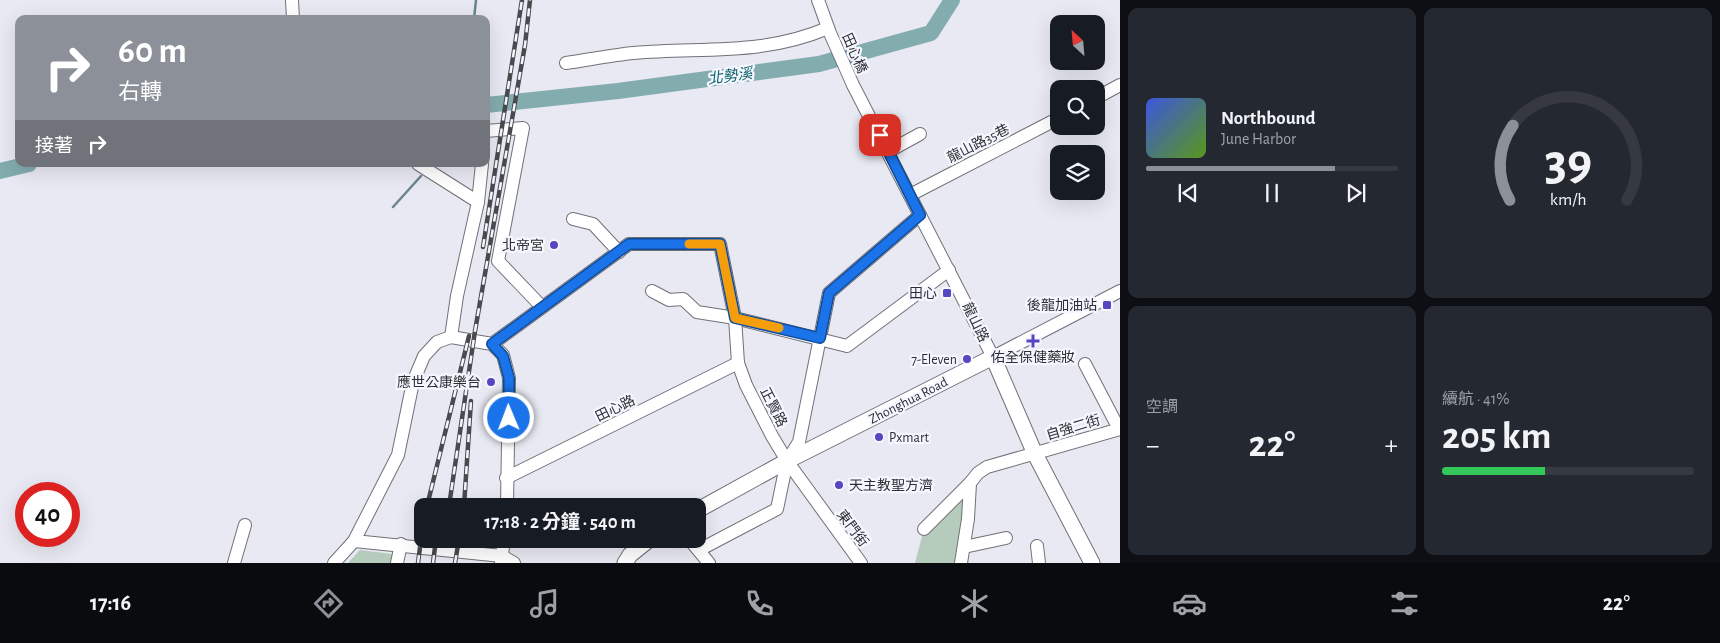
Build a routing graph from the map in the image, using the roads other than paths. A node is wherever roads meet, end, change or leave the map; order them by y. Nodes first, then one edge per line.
1 (292, 0) edge
2 (818, 0) edge
3 (293, 15) edge
4 (829, 31) junction
5 (566, 63) dead end
6 (853, 85) joint
7 (1120, 86) edge
8 (1105, 94) edge
9 (1050, 123) edge
10 (490, 131) edge
11 (920, 134) dead end
12 (889, 151) junction
13 (423, 167) edge
14 (482, 167) edge
15 (910, 194) junction
16 (478, 202) junction
17 (920, 215) junction
18 (573, 219) dead end
19 (619, 252) junction
20 (949, 270) junction
21 (652, 291) dead end
22 (1120, 291) edge
23 (542, 307) junction
24 (735, 318) junction
25 (451, 337) junction
26 (820, 338) junction
27 (492, 344) junction
28 (993, 357) junction
29 (738, 363) junction
30 (1085, 364) dead end
31 (1120, 429) edge
32 (1035, 454) junction
33 (787, 461) junction
34 (506, 478) junction
35 (970, 484) junction
36 (507, 498) edge
37 (706, 506) edge
38 (245, 525) dead end
39 (924, 529) dead end
40 (1006, 538) dead end
41 (354, 541) junction
42 (401, 544) junction
43 (1037, 546) dead end
44 (964, 547) junction
45 (639, 548) edge
46 (699, 550) joint
47 (501, 560) edge
48 (857, 561) edge
49 (234, 563) edge
50 (334, 563) edge
51 (397, 563) edge
52 (514, 563) edge
53 (625, 563) edge
54 (709, 563) edge
55 (962, 563) edge
56 (1039, 563) edge
57 (1092, 563) edge

1 - 3 street
2 - 4 street
4 - 5 street
4 - 6 street, 田心橋
6 - 12 street, 龍山路
7 - 8 street
9 - 15 street, 龍山路35巷
10 - 23 street
11 - 12 street
12 - 15 street, 龍山路
13 - 16 street
14 - 16 street
15 - 17 street, 龍山路
16 - 25 street
17 - 20 street, 龍山路
17 - 26 street
18 - 19 street
19 - 23 street
19 - 24 street
20 - 26 street
20 - 28 street, 龍山路
21 - 24 street
22 - 28 street, Zhonghua Road
23 - 27 street
24 - 26 street
24 - 29 street
25 - 27 street
25 - 41 street
26 - 33 street
27 - 34 street
28 - 32 main road, 龍山路
28 - 33 main road, Zhonghua Road
29 - 33 street, 正賢路
29 - 34 street, 田心路
30 - 31 street
31 - 32 street, 自強二街
32 - 35 street, 自強二街
32 - 57 main road, 龍山路
33 - 37 main road, Zhonghua Road
33 - 46 street
33 - 48 street, 東門街
34 - 36 street
35 - 39 street, 自強二街
35 - 44 street
38 - 49 street
40 - 44 street
41 - 42 street
41 - 50 street
42 - 47 street
42 - 51 street
43 - 56 street
44 - 55 street
45 - 53 main road
46 - 54 street
47 - 52 street

